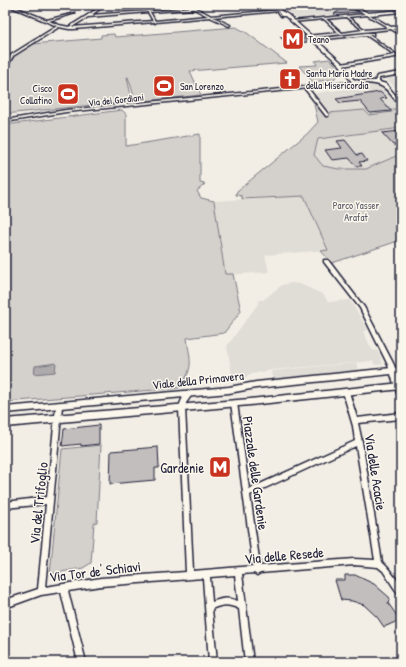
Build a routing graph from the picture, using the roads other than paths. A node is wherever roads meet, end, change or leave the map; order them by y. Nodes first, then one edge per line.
1 (8, 5) edge
2 (105, 5) edge
3 (145, 5) edge
4 (190, 5) edge
5 (276, 5) edge
6 (347, 5) edge
7 (355, 5) edge
8 (83, 6) dead end
9 (194, 8) junction
10 (99, 9) junction
11 (279, 11) junction
12 (401, 11) edge
13 (149, 12) junction
14 (393, 12) junction
15 (74, 13) dead end
16 (369, 14) junction
17 (284, 15) junction
18 (87, 16) junction
19 (346, 16) junction
20 (211, 17) junction
21 (401, 17) edge
22 (324, 18) junction
23 (46, 21) junction
24 (292, 21) junction
25 (155, 22) junction
26 (229, 25) dead end
27 (59, 26) junction
28 (401, 27) edge
29 (69, 28) junction
30 (392, 28) junction
31 (401, 30) edge
32 (397, 31) junction
33 (341, 33) junction
34 (366, 33) junction
35 (401, 34) edge
36 (309, 37) junction
37 (401, 55) edge
38 (396, 56) junction
39 (5, 69) edge
40 (343, 72) junction
41 (401, 73) edge
42 (352, 80) junction
43 (376, 80) junction
44 (361, 81) junction
45 (331, 82) junction
46 (306, 88) junction
47 (401, 105) edge
48 (327, 115) dead end
49 (5, 122) edge
50 (326, 261) dead end
51 (397, 371) edge
52 (399, 386) edge
53 (346, 392) junction
54 (191, 393) junction
55 (401, 396) edge
56 (234, 403) junction
57 (59, 406) junction
58 (182, 408) junction
59 (5, 410) edge
60 (401, 416) edge
61 (58, 418) junction
62 (355, 421) junction
63 (5, 423) edge
64 (359, 442) junction
65 (247, 493) junction
66 (50, 500) junction
67 (5, 505) edge
68 (379, 564) junction
69 (257, 571) junction
70 (238, 572) junction
71 (206, 574) junction
72 (190, 575) junction
73 (64, 588) junction
74 (41, 591) junction
75 (401, 591) edge
76 (5, 604) edge
77 (209, 607) junction
78 (242, 607) junction
79 (82, 662) edge
80 (214, 662) edge
81 (249, 662) edge

1 - 23 street
2 - 10 street
3 - 13 street
4 - 9 street
5 - 11 street
6 - 7 street
7 - 16 street
8 - 10 street
9 - 13 street
9 - 20 street
10 - 18 street
11 - 17 street
11 - 20 street
12 - 14 street
13 - 18 street
13 - 25 street
14 - 16 street
14 - 21 street
15 - 23 street
16 - 19 street
16 - 30 street
17 - 24 street
17 - 36 street
18 - 29 street
19 - 22 street
19 - 34 street
20 - 25 street
20 - 26 street
22 - 24 street
22 - 33 street
23 - 27 street
24 - 36 street
25 - 29 street
27 - 29 street
27 - 39 street
28 - 30 street
30 - 32 street
30 - 34 street
31 - 32 street
32 - 34 street
32 - 35 street
33 - 34 street
33 - 36 street
34 - 36 street
34 - 38 street
36 - 40 street
37 - 38 street
38 - 40 street
40 - 42 street
40 - 44 street
40 - 45 street
41 - 43 street, Via dei Gordiani
42 - 44 street
42 - 45 street, Via dei Gordiani
43 - 44 street, Via dei Gordiani
43 - 47 street
44 - 46 street, Via dei Gordiani
45 - 46 street, Via dei Gordiani
46 - 48 street
46 - 49 street, Via dei Gordiani
50 - 51 street
51 - 52 street
51 - 54 street, Viale della Primavera
52 - 53 street, Viale della Primavera
52 - 55 street
53 - 56 street, Viale della Primavera
53 - 62 street, Via delle Acacie
54 - 57 street, Viale della Primavera
54 - 58 street
56 - 58 street, Viale della Primavera
56 - 65 street, Piazzale delle Gardenie
57 - 59 street, Viale della Primavera
57 - 61 street, Via del Trifoglio
58 - 61 street, Viale della Primavera
58 - 72 street
60 - 62 street
61 - 63 street, Viale della Primavera
61 - 66 street, Via del Trifoglio
62 - 64 street, Via delle Acacie
64 - 65 street
64 - 68 street, Via delle Acacie
65 - 69 street, Piazzale delle Gardenie
66 - 67 street
66 - 74 street, Via del Trifoglio
68 - 69 street, Via delle Resede
68 - 75 street
69 - 70 street, Via delle Resede
70 - 71 street, Via delle Resede
70 - 78 street
71 - 72 street, Via delle Resede
71 - 77 street
72 - 73 street, Via Tor de' Schiavi
73 - 74 street, Via Tor de' Schiavi
73 - 79 street
74 - 76 street, Via Tor de' Schiavi
77 - 78 street
77 - 80 street
78 - 81 street

